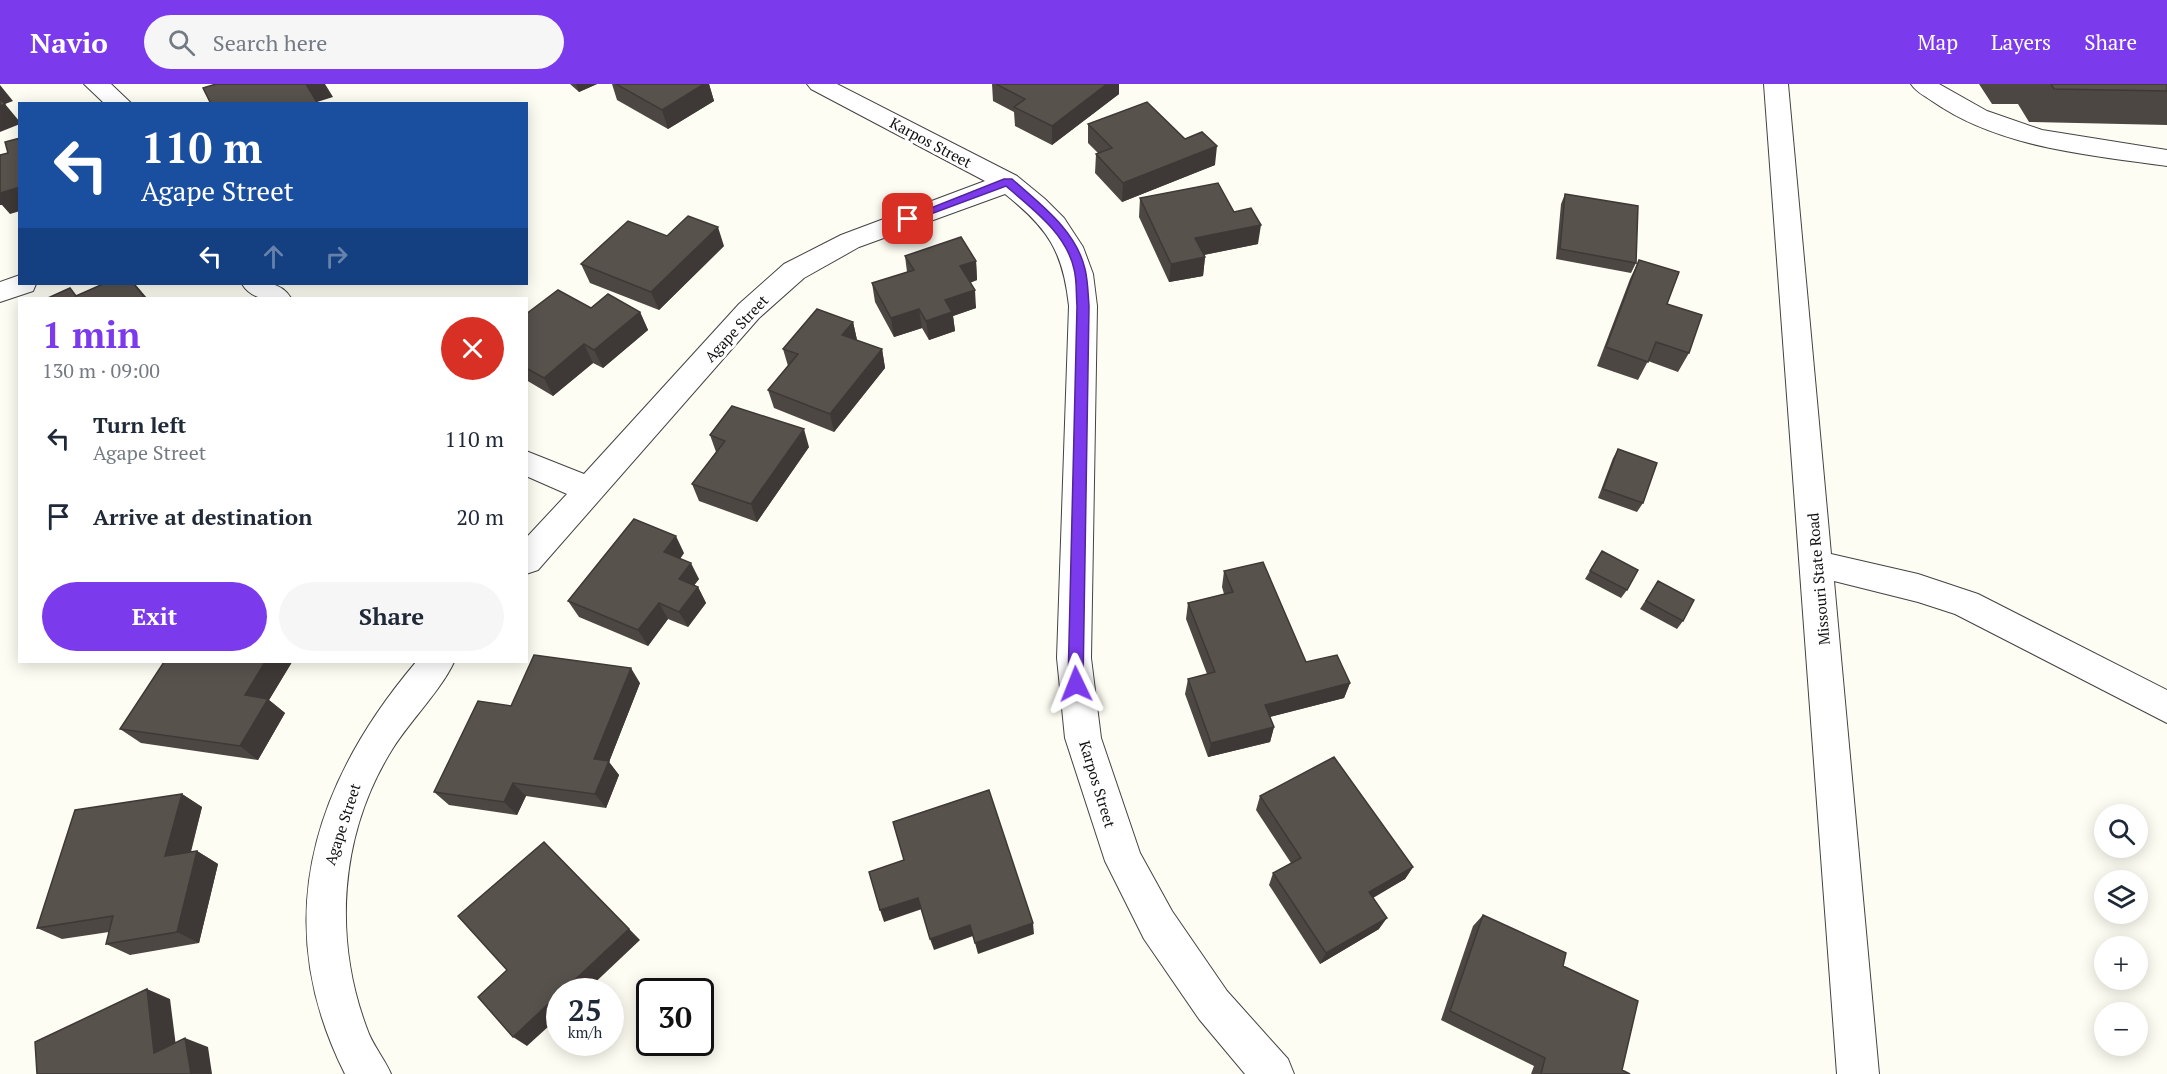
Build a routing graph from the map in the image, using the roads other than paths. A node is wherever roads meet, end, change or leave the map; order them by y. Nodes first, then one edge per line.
1 (96, 84) edge
2 (819, 84) edge
3 (1776, 84) edge
4 (1923, 84) edge
5 (118, 102) edge
6 (2167, 158) edge
7 (1008, 182) junction
8 (19, 285) edge
9 (258, 285) edge
10 (0, 292) edge
11 (276, 297) edge
12 (528, 465) edge
13 (590, 490) junction
14 (528, 559) edge
15 (1817, 564) junction
16 (435, 663) edge
17 (2167, 707) edge
18 (370, 1074) edge
19 (1273, 1074) edge
20 (1858, 1074) edge

1 - 5 street
2 - 7 street, Karpos Street
3 - 15 street, Missouri State Road
4 - 6 street
7 - 13 street, Agape Street
7 - 19 street, Karpos Street
8 - 10 street
9 - 11 street
12 - 13 street
13 - 14 street, Agape Street
15 - 17 street
15 - 20 street, Missouri State Road
16 - 18 street, Agape Street

